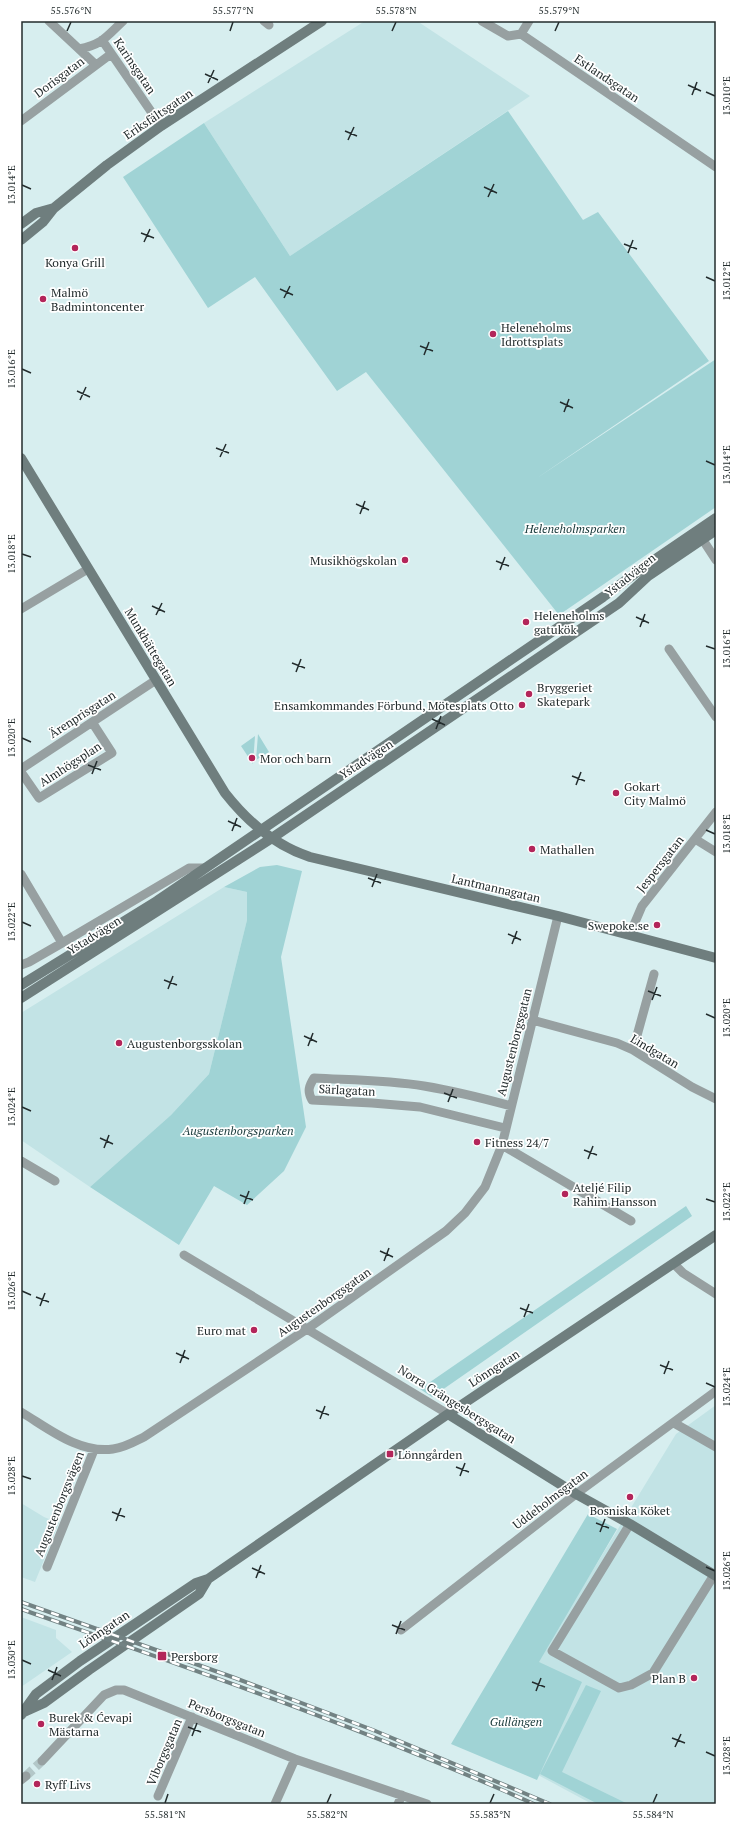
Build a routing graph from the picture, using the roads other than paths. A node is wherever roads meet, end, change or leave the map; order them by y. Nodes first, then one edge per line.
1 (49, 21) edge
2 (123, 21) edge
3 (322, 21) edge
4 (482, 21) edge
5 (529, 21) edge
6 (521, 34) junction
7 (102, 40) junction
8 (79, 48) junction
9 (112, 54) junction
10 (96, 65) junction
11 (21, 121) edge
12 (161, 126) junction
13 (716, 167) edge
14 (54, 208) junction
15 (21, 224) edge
16 (21, 240) edge
17 (21, 458) edge
18 (716, 518) edge
19 (716, 530) edge
20 (699, 535) junction
21 (716, 560) edge
22 (88, 569) junction
23 (21, 609) edge
24 (669, 649) dead end
25 (156, 680) junction
26 (716, 717) edge
27 (92, 722) junction
28 (21, 769) edge
29 (21, 772) edge
30 (716, 812) edge
31 (262, 830) junction
32 (272, 838) junction
33 (695, 839) junction
34 (716, 852) edge
35 (204, 868) junction
36 (21, 874) edge
37 (558, 916) junction
38 (630, 934) junction
39 (62, 943) junction
40 (716, 958) edge
41 (21, 964) edge
42 (654, 974) dead end
43 (21, 985) edge
44 (21, 998) edge
45 (532, 1020) junction
46 (634, 1050) junction
47 (716, 1099) edge
48 (511, 1106) junction
49 (505, 1128) junction
50 (502, 1145) junction
51 (21, 1160) edge
52 (55, 1181) dead end
53 (631, 1221) dead end
54 (716, 1235) edge
55 (184, 1255) dead end
56 (674, 1264) junction
57 (716, 1294) edge
58 (307, 1329) junction
59 (716, 1391) edge
60 (21, 1412) edge
61 (448, 1414) junction
62 (674, 1423) junction
63 (716, 1447) edge
64 (94, 1450) junction
65 (576, 1494) junction
66 (630, 1524) junction
67 (47, 1567) dead end
68 (715, 1576) edge
69 (401, 1630) dead end
70 (22, 1713) edge
71 (192, 1717) junction
72 (295, 1759) junction
73 (42, 1762) tunnel mouth
74 (402, 1795) junction
75 (158, 1796) dead end
76 (275, 1804) edge
77 (398, 1804) edge
78 (426, 1804) edge

1 - 8 street
2 - 7 street
3 - 12 main road, Eriksfältsgatan
4 - 6 street
5 - 6 street
6 - 13 street, Estlandsgatan
7 - 8 street, Karinsgatan
7 - 9 street, Karinsgatan
8 - 10 street
9 - 10 street, Dorisgatan
9 - 12 street, Karinsgatan
10 - 11 street, Dorisgatan
12 - 14 main road, Eriksfältsgatan
14 - 15 main road, Eriksfältsgatan
14 - 16 main road, Eriksfältsgatan
17 - 22 main road, Munkhättegatan
18 - 20 main road, Ystadvägen
19 - 20 main road, Ystadvägen
20 - 21 street
20 - 31 main road, Ystadvägen
20 - 32 main road, Ystadvägen
22 - 23 street
22 - 25 main road, Munkhättegatan
24 - 26 street
25 - 27 street, Ärenprisgatan
25 - 31 main road, Munkhättegatan
27 - 28 street, Ärenprisgatan
27 - 29 street, Almhögsplan
30 - 33 street, Jespersgatan
31 - 32 main road, Munkhättegatan
31 - 35 main road, Ystadvägen
32 - 37 main road, Lantmannagatan
32 - 44 main road, Ystadvägen
33 - 34 street
33 - 38 street, Jespersgatan
35 - 39 street, Ystadvägen
35 - 43 main road, Ystadvägen
36 - 39 street
37 - 38 main road, Lantmannagatan
37 - 45 street, Augustenborgsgatan
38 - 40 main road, Lantmannagatan
39 - 41 street, Ystadvägen
42 - 46 street
45 - 46 street, Lindgatan
45 - 48 street, Augustenborgsgatan
46 - 47 street, Lindgatan
48 - 49 street, Augustenborgsgatan
48 - 49 street, Särlagatan
49 - 50 street, Augustenborgsgatan
50 - 53 street
50 - 58 street, Augustenborgsgatan
51 - 52 street
54 - 56 main road, Lönngatan
55 - 58 street, Norra Grängesbergsgatan
56 - 57 street
56 - 61 main road, Lönngatan
58 - 61 street, Norra Grängesbergsgatan
58 - 64 street, Augustenborgsgatan
59 - 62 street, Uddeholmsgatan
60 - 64 street, Augustenborgsgatan
61 - 65 main road, Norra Grängesbergsgatan
61 - 70 main road, Lönngatan
62 - 63 street
62 - 65 street, Uddeholmsgatan
64 - 67 street, Augustenborgsvägen
65 - 66 main road, Norra Grängesbergsgatan
65 - 69 street, Uddeholmsgatan
66 - 68 main road, Norra Grängesbergsgatan
66 - 68 street
71 - 72 street, Persborgsgatan
71 - 73 street, Persborgsgatan
71 - 75 street, Viborgsgatan
72 - 74 street, Persborgsgatan
72 - 76 street
74 - 77 street
74 - 78 street, Persborgsgatan

